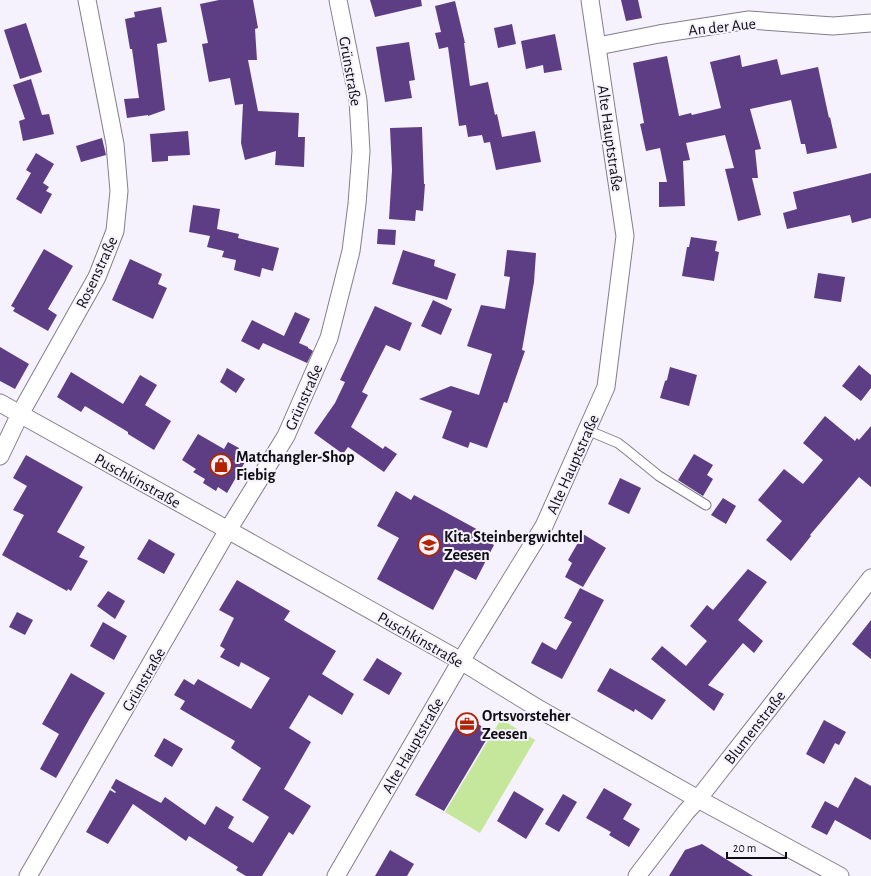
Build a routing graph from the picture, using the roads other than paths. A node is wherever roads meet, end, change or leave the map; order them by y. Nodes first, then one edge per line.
1 (87, 0) edge
2 (338, 0) edge
3 (590, 0) edge
4 (871, 23) edge
5 (598, 46) junction
6 (0, 404) edge
7 (20, 414) junction
8 (587, 430) junction
9 (0, 456) edge
10 (706, 505) dead end
11 (228, 530) junction
12 (871, 578) edge
13 (461, 661) junction
14 (698, 799) junction
15 (28, 876) edge
16 (336, 876) edge
17 (637, 876) edge
18 (840, 876) edge

1 - 7 street, Rosenstraße
2 - 11 street, Grünstraße
3 - 5 street, Alte Hauptstraße
4 - 5 street, An der Aue
5 - 8 street, Alte Hauptstraße
6 - 7 street, Puschkinstraße
7 - 9 street, Rosenstraße
7 - 11 street, Puschkinstraße
8 - 10 lane
8 - 13 street, Alte Hauptstraße
11 - 13 street, Puschkinstraße
11 - 15 street, Grünstraße
12 - 14 street, Blumenstraße
13 - 14 street, Puschkinstraße
13 - 16 street, Alte Hauptstraße
14 - 17 street, Blumenstraße
14 - 18 street, Puschkinstraße

